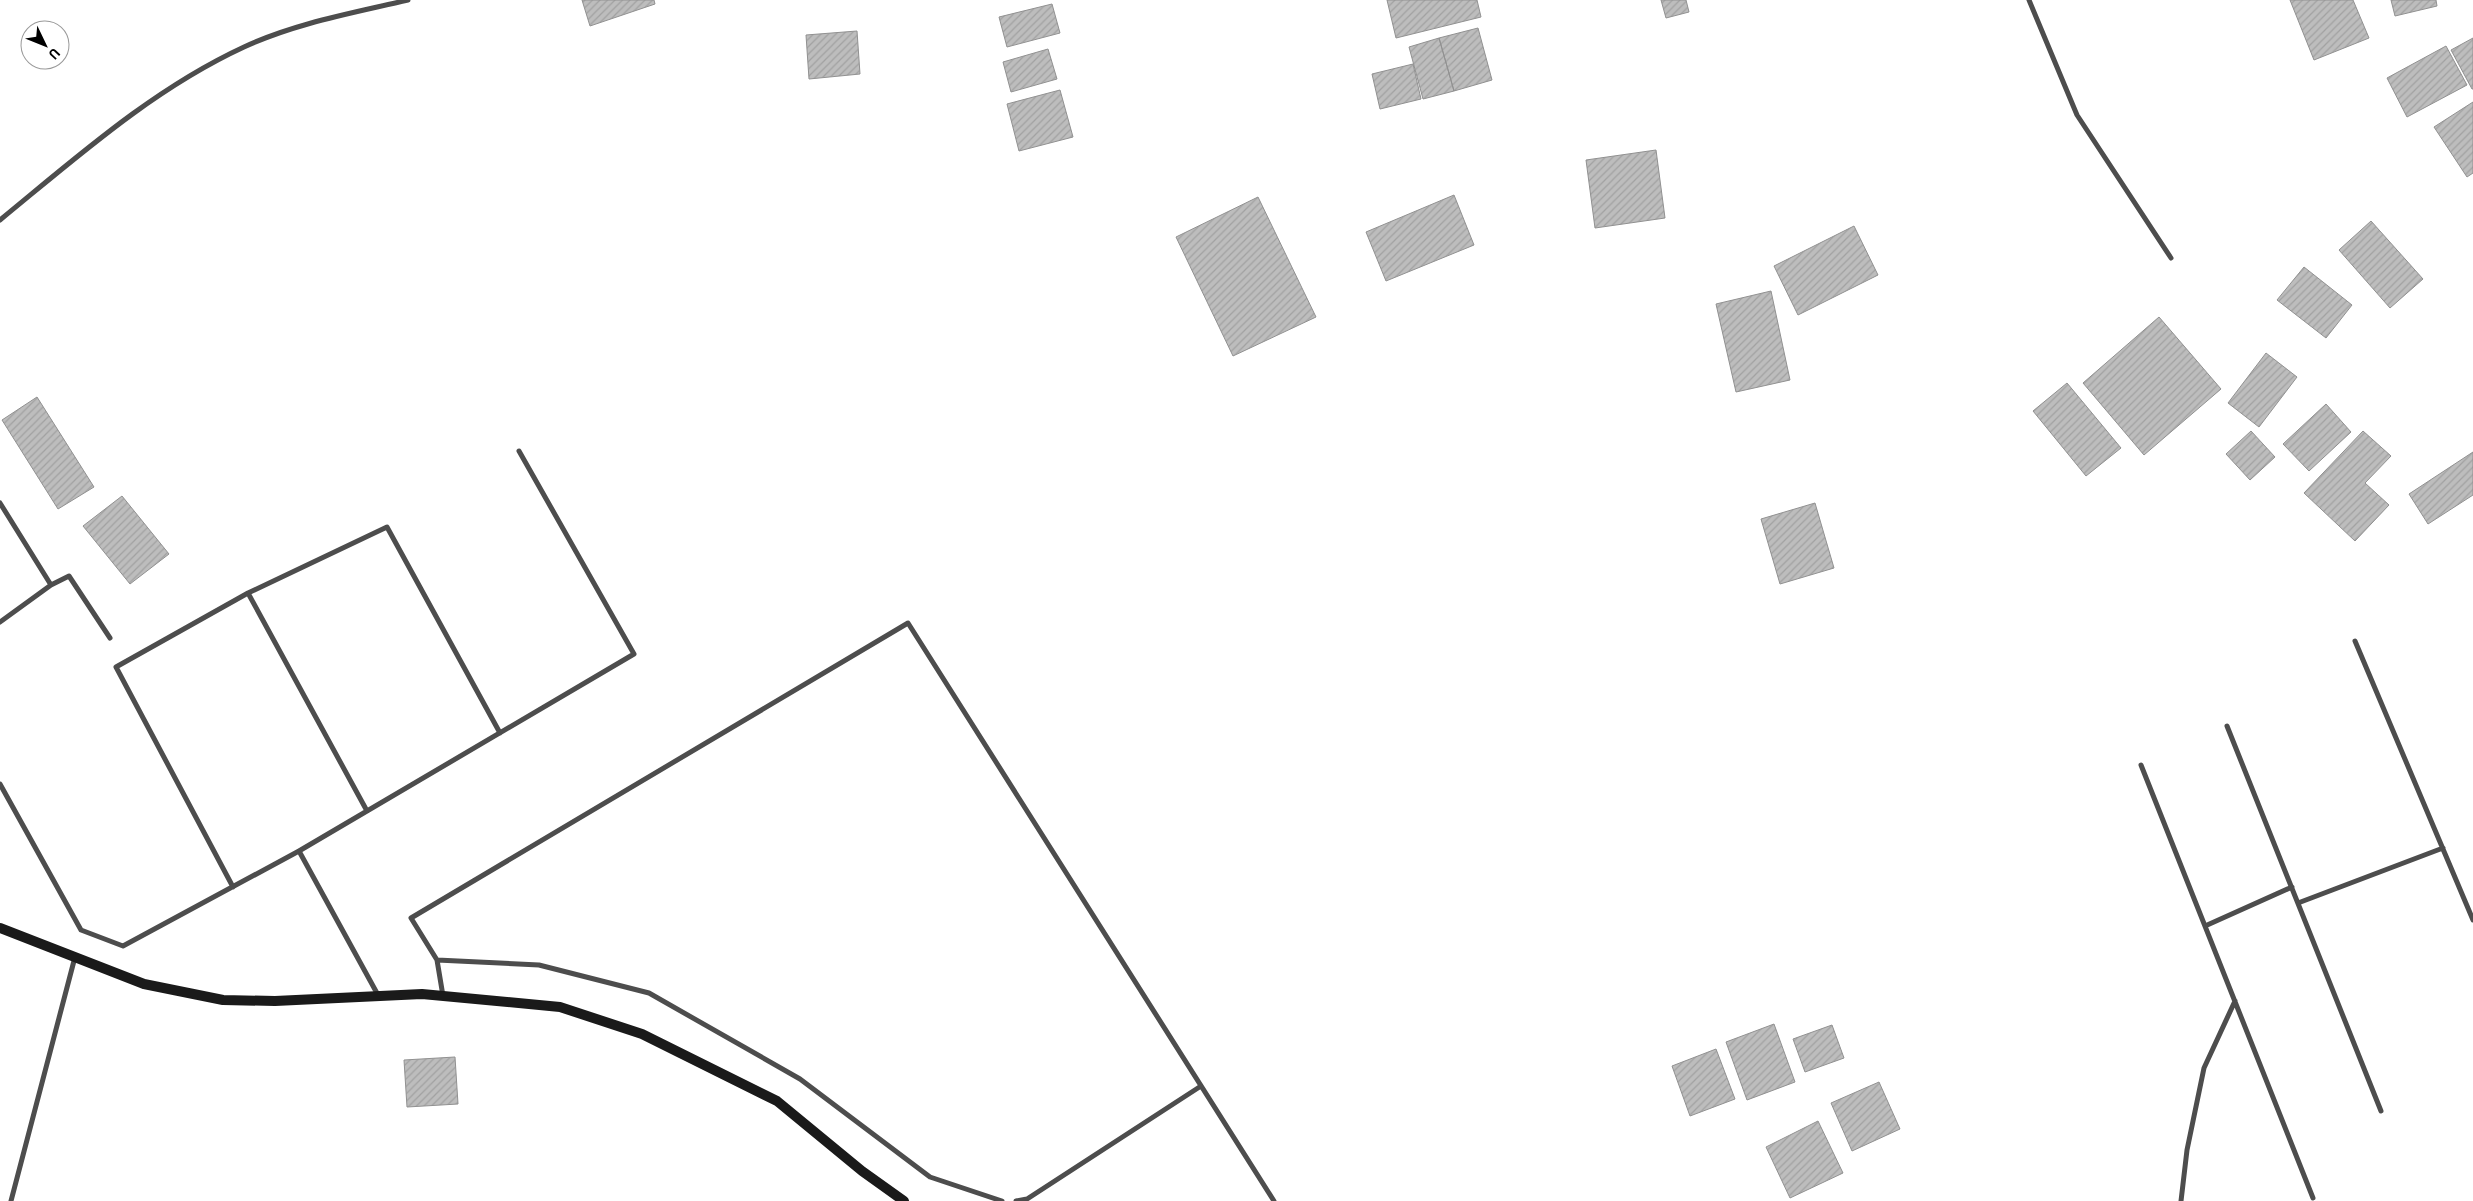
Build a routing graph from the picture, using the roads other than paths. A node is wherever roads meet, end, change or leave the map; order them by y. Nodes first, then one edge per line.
1 (408, 0) edge
2 (2029, 0) edge
3 (0, 220) edge
4 (2171, 258) dead end
5 (519, 452) dead end
6 (0, 503) edge
7 (51, 585) junction
8 (248, 593) junction
9 (0, 622) edge
10 (110, 638) dead end
11 (2355, 641) dead end
12 (2227, 726) dead end
13 (500, 733) junction
14 (2141, 765) dead end
15 (0, 784) edge
16 (367, 811) junction
17 (2442, 848) junction
18 (299, 851) junction
19 (233, 887) junction
20 (2292, 887) junction
21 (2298, 903) junction
22 (2473, 920) edge
23 (2205, 926) junction
24 (0, 928) edge
25 (75, 957) junction
26 (438, 960) junction
27 (378, 995) junction
28 (443, 996) junction
29 (2235, 1001) junction
30 (1201, 1086) junction
31 (2380, 1111) dead end
32 (2313, 1198) dead end
33 (11, 1201) edge
34 (904, 1201) edge
35 (1002, 1201) edge
36 (1016, 1201) edge
37 (1274, 1201) edge
38 (2180, 1201) edge

1 - 3 street
2 - 4 street
5 - 13 street
6 - 7 street
7 - 9 street
7 - 10 street
8 - 13 street
8 - 16 street
8 - 19 street
11 - 17 street
12 - 20 street
13 - 16 street
14 - 23 street
15 - 19 street
16 - 18 street
17 - 21 street
17 - 22 street
18 - 19 street
18 - 27 street
20 - 21 street
20 - 23 street
21 - 31 street
23 - 29 street
24 - 25 street
25 - 27 street
25 - 33 street
26 - 28 street
26 - 30 street
26 - 35 street
27 - 28 street
28 - 34 street
29 - 32 street
29 - 38 street
30 - 36 street
30 - 37 street

